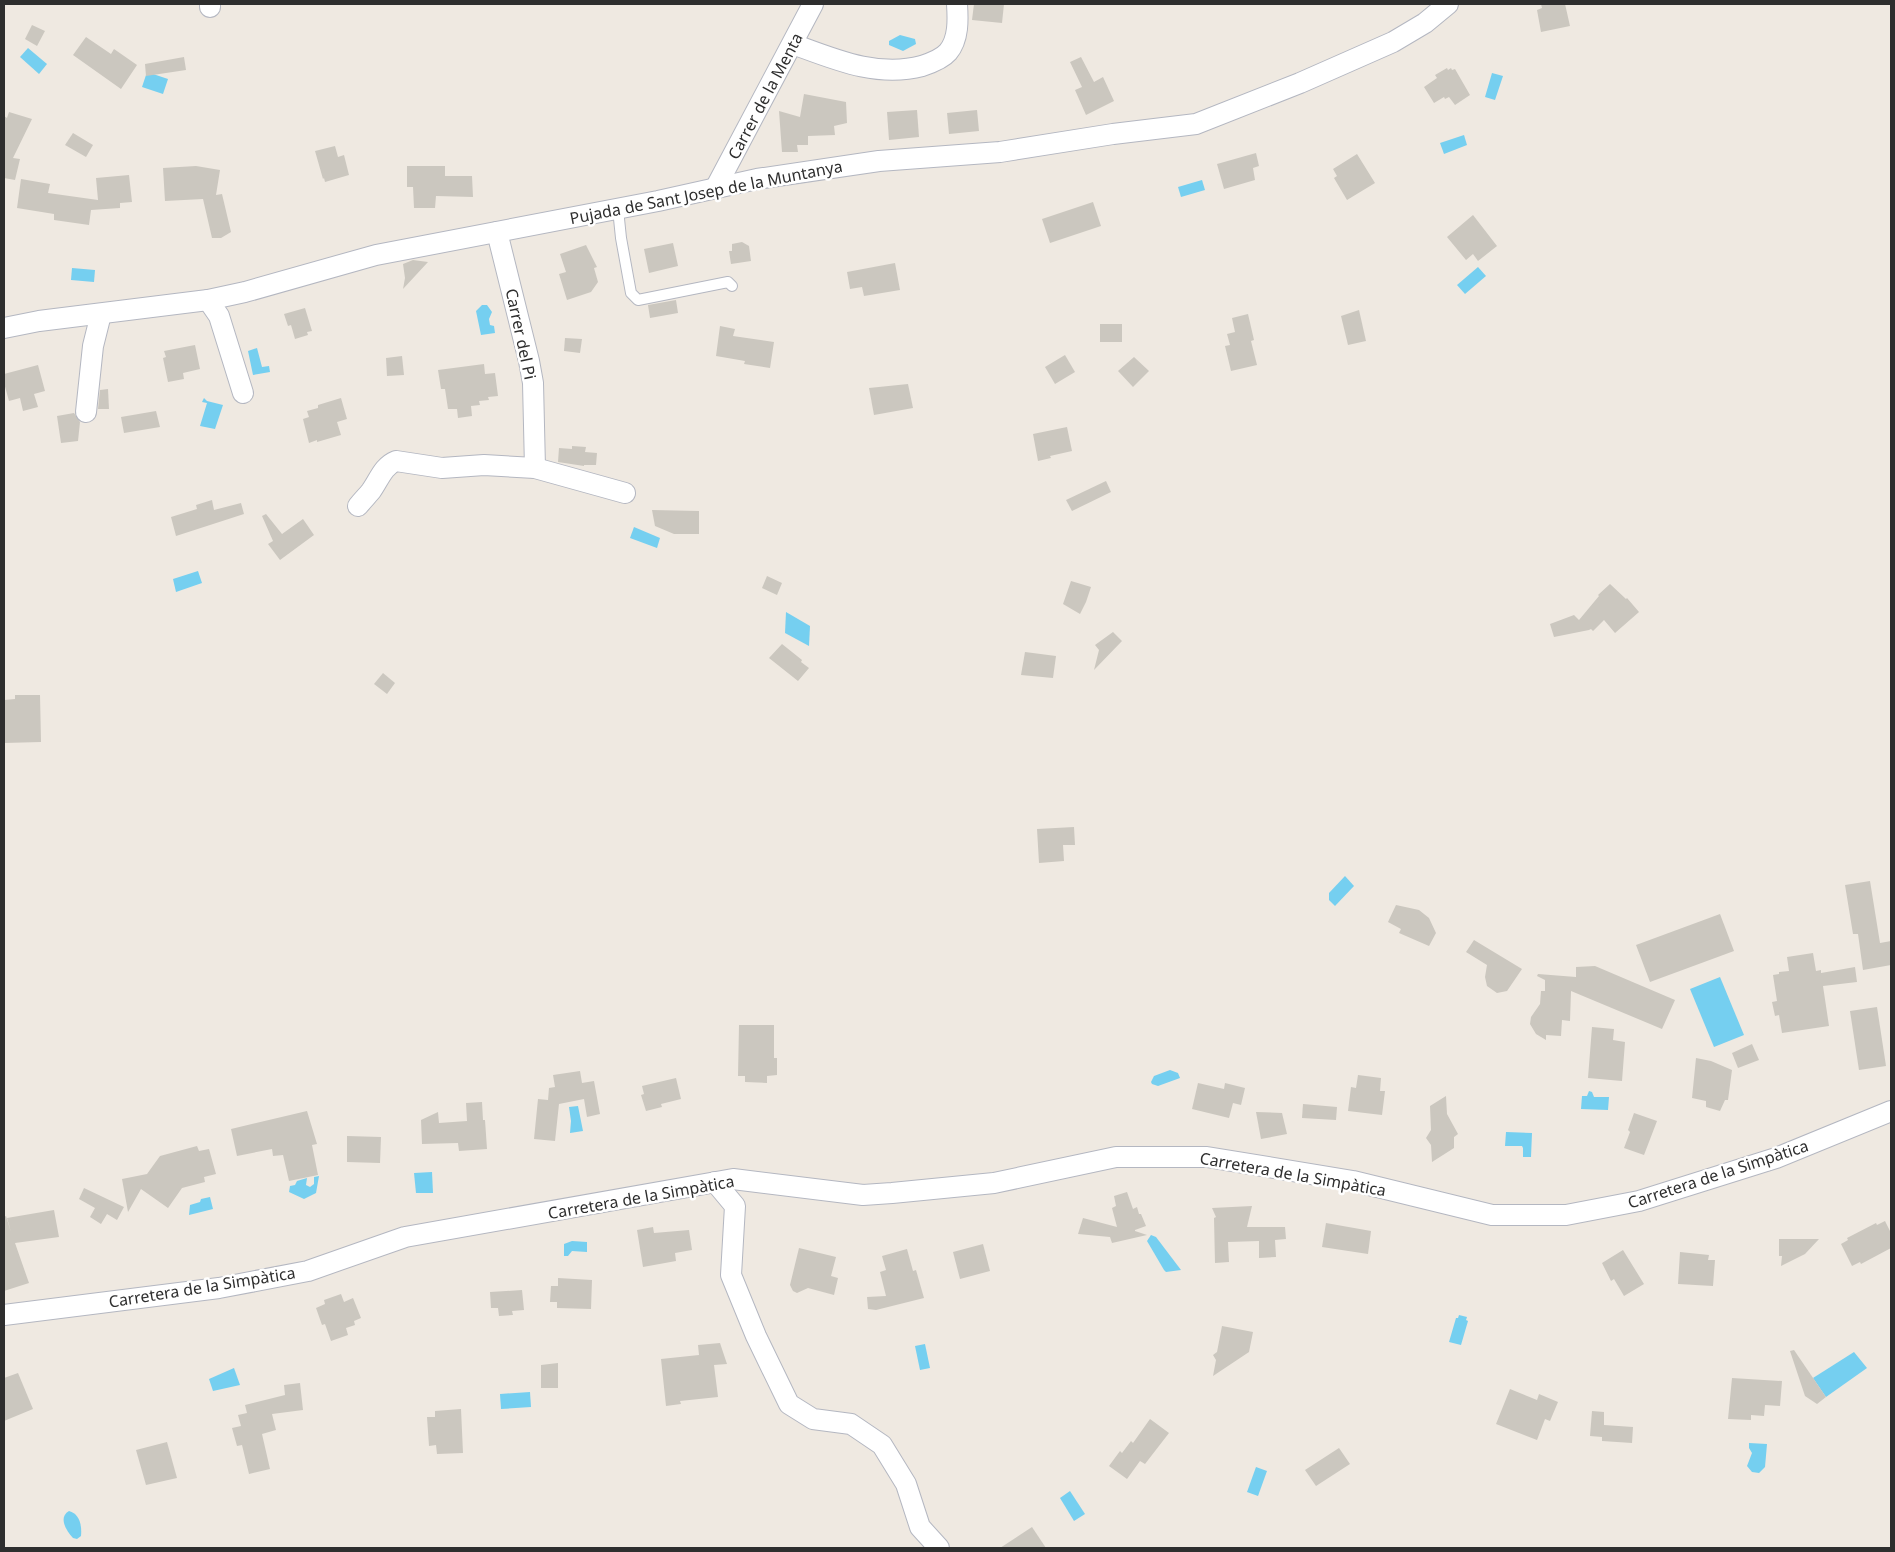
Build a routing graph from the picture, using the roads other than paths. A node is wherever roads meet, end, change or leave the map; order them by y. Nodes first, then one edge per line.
1 (814, 4) edge
2 (957, 4) edge
3 (1448, 4) edge
4 (793, 44) junction
5 (716, 188) junction
6 (618, 209) junction
7 (497, 232) junction
8 (732, 286) dead end
9 (208, 300) junction
10 (101, 314) junction
11 (4, 328) edge
12 (243, 393) dead end
13 (86, 412) dead end
14 (536, 468) junction
15 (625, 493) dead end
16 (358, 506) dead end
17 (1891, 1111) edge
18 (715, 1182) junction
19 (4, 1314) edge
20 (939, 1548) edge

1 - 4 street, Carrer de la Menta
2 - 4 street
3 - 5 street, Pujada de Sant Josep de la Muntanya
4 - 5 street, Carrer de la Menta
5 - 6 street, Pujada de Sant Josep de la Muntanya
6 - 7 street, Pujada de Sant Josep de la Muntanya
6 - 8 lane
7 - 9 street, Pujada de Sant Josep de la Muntanya
7 - 14 street, Carrer del Pi
9 - 10 street, Pujada de Sant Josep de la Muntanya
9 - 12 street
10 - 11 street, Pujada de Sant Josep de la Muntanya
10 - 13 street
14 - 15 street
14 - 16 street
17 - 18 street, Carretera de la Simpàtica
18 - 19 street, Carretera de la Simpàtica
18 - 20 street

